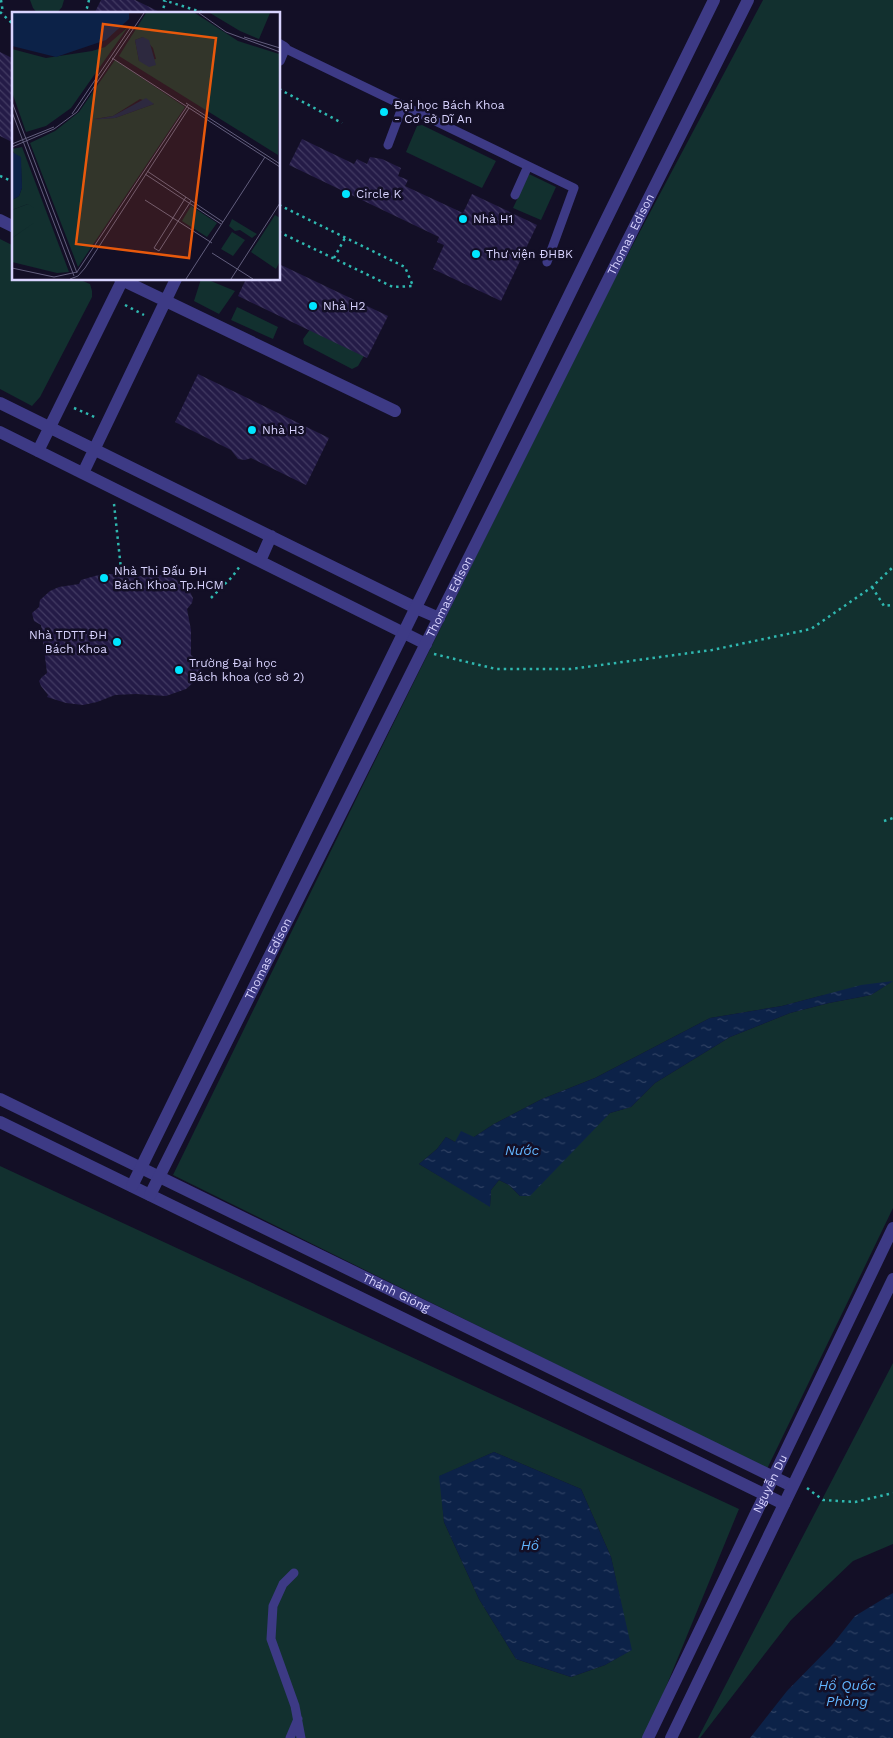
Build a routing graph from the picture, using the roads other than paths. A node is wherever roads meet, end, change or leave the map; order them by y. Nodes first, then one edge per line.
1 (714, 0) edge
2 (748, 0) edge
3 (282, 46) edge
4 (403, 105) junction
5 (388, 145) dead end
6 (528, 166) junction
7 (515, 195) dead end
8 (0, 220) edge
9 (12, 226) edge
10 (547, 262) dead end
11 (122, 280) edge
12 (124, 280) edge
13 (176, 280) edge
14 (166, 300) junction
15 (0, 403) edge
16 (395, 411) dead end
17 (50, 428) junction
18 (0, 432) edge
19 (95, 449) junction
20 (38, 451) junction
21 (83, 473) junction
22 (271, 536) junction
23 (260, 561) junction
24 (416, 608) junction
25 (439, 618) junction
26 (404, 633) junction
27 (424, 648) junction
28 (0, 1099) edge
29 (0, 1122) edge
30 (141, 1168) junction
31 (160, 1177) junction
32 (132, 1186) junction
33 (150, 1195) junction
34 (893, 1228) edge
35 (893, 1279) edge
36 (495, 1341) junction
37 (486, 1359) junction
38 (772, 1477) junction
39 (794, 1483) junction
40 (764, 1494) junction
41 (784, 1504) junction
42 (294, 1573) dead end
43 (299, 1719) junction
44 (290, 1738) edge
45 (301, 1738) edge
46 (648, 1738) edge
47 (671, 1738) edge

1 - 24 street, Thomas Edison
2 - 25 street, Thomas Edison
3 - 4 lane
4 - 5 lane
4 - 6 lane
6 - 7 lane
6 - 10 lane
8 - 9 street
11 - 17 street
12 - 14 street
13 - 14 street
14 - 16 street
14 - 19 street
15 - 17 street
17 - 19 street
17 - 20 street
18 - 20 street
19 - 21 street
19 - 22 street
20 - 21 street
21 - 23 street
22 - 23 street
22 - 24 street
23 - 26 street
24 - 25 street
24 - 26 street, Thomas Edison
25 - 27 street, Thomas Edison
26 - 27 street
26 - 30 street, Thomas Edison
27 - 31 street, Thomas Edison
28 - 30 street, Thánh Gióng
29 - 32 street, Thánh Gióng
30 - 31 street, Thánh Gióng
30 - 32 street, Thomas Edison
31 - 33 street, Thomas Edison
31 - 36 street, Thánh Gióng
32 - 33 street, Thánh Gióng
33 - 37 street, Thánh Gióng
34 - 38 street, Nguyễn Du
35 - 39 street, Nguyễn Du
36 - 37 street
36 - 38 street, Thánh Gióng
37 - 40 street, Thánh Gióng
38 - 39 street, Thánh Gióng
38 - 40 street, Nguyễn Du
39 - 41 street, Nguyễn Du
40 - 41 street, Thánh Gióng
40 - 46 street, Nguyễn Du
41 - 47 street, Nguyễn Du
42 - 43 lane
43 - 44 lane
43 - 45 lane

